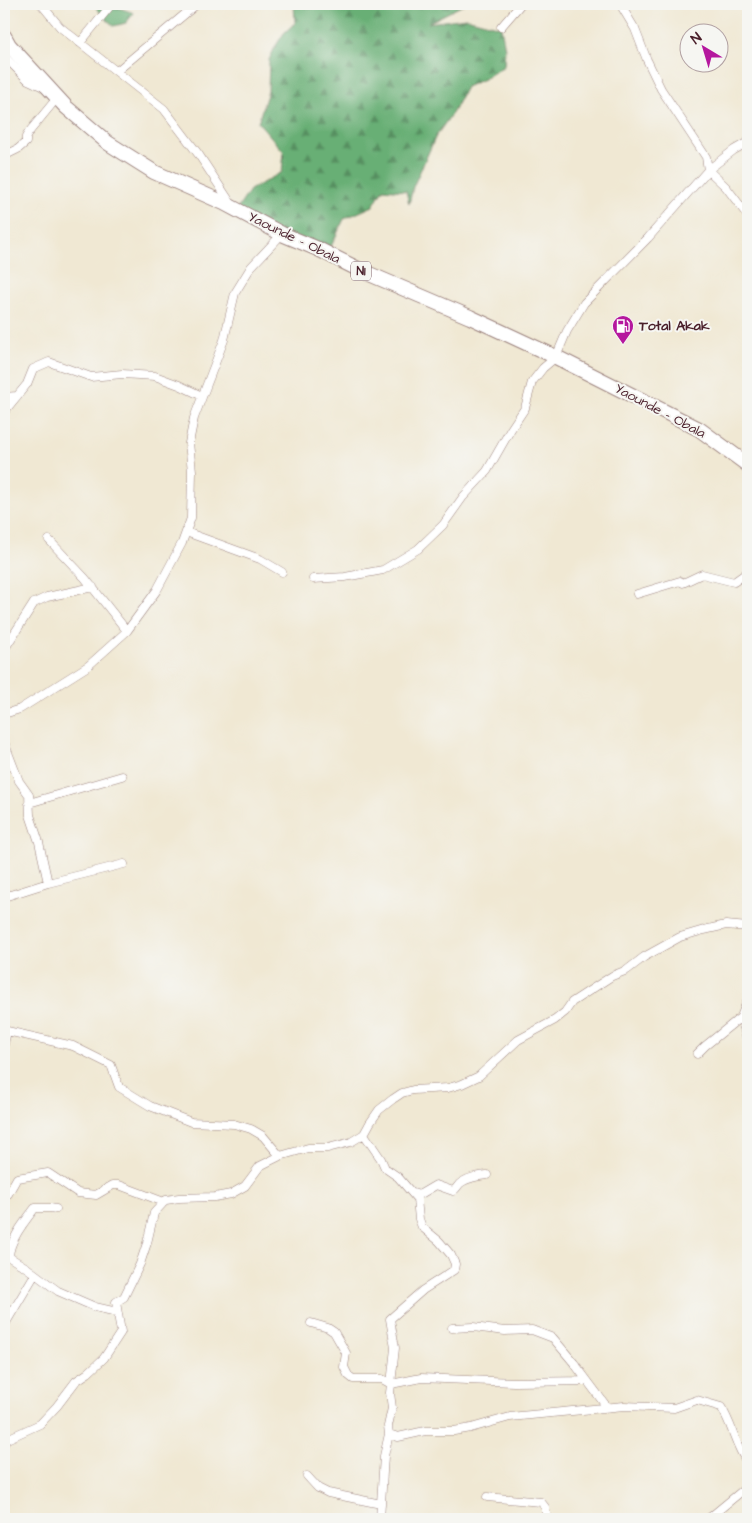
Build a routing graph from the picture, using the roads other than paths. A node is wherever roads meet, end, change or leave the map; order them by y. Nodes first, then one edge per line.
1 (41, 4) edge
2 (112, 4) edge
3 (197, 4) edge
4 (521, 4) edge
5 (620, 4) edge
6 (501, 27) dead end
7 (4, 36) edge
8 (80, 43) junction
9 (4, 56) edge
10 (117, 71) junction
11 (53, 94) junction
12 (748, 142) edge
13 (4, 156) edge
14 (708, 170) junction
15 (234, 208) junction
16 (748, 216) edge
17 (282, 234) junction
18 (556, 357) junction
19 (17, 396) junction
20 (202, 396) junction
21 (4, 397) edge
22 (4, 412) edge
23 (748, 465) edge
24 (186, 532) junction
25 (49, 540) dead end
26 (282, 572) dead end
27 (748, 572) edge
28 (313, 579) dead end
29 (93, 587) junction
30 (637, 594) dead end
31 (127, 631) junction
32 (4, 647) edge
33 (4, 714) edge
34 (4, 742) edge
35 (122, 776) dead end
36 (29, 803) junction
37 (124, 864) dead end
38 (48, 883) junction
39 (4, 897) edge
40 (748, 927) edge
41 (748, 999) edge
42 (741, 1017) junction
43 (748, 1043) edge
44 (4, 1044) edge
45 (697, 1054) dead end
46 (364, 1134) junction
47 (280, 1156) junction
48 (487, 1176) dead end
49 (4, 1193) edge
50 (413, 1193) junction
51 (164, 1202) junction
52 (56, 1209) dead end
53 (34, 1274) junction
54 (117, 1312) junction
55 (311, 1324) dead end
56 (4, 1326) edge
57 (452, 1328) dead end
58 (588, 1381) junction
59 (391, 1384) junction
60 (607, 1408) junction
61 (389, 1434) junction
62 (5, 1440) edge
63 (748, 1463) edge
64 (306, 1476) dead end
65 (748, 1486) edge
66 (487, 1496) dead end
67 (382, 1504) junction
68 (380, 1519) edge
69 (547, 1519) edge
70 (708, 1519) edge

1 - 8 street
2 - 8 street
3 - 10 street
4 - 6 street
5 - 14 street
7 - 11 highway, Yaounde - Obala / N1
8 - 10 street
9 - 11 street
10 - 15 street
11 - 13 street
11 - 15 highway, Yaounde - Obala / N1
12 - 14 street
14 - 16 street
14 - 18 street
15 - 17 highway, Yaounde - Obala / N1
17 - 18 highway, Yaounde - Obala / N1
17 - 20 street
18 - 23 highway, Yaounde - Obala / N1
18 - 28 street
19 - 20 street
19 - 21 street
19 - 22 street
20 - 24 street
24 - 26 street
24 - 31 street
25 - 29 street
27 - 30 street
29 - 31 street
29 - 32 street
31 - 33 street
34 - 36 street
35 - 36 street
36 - 38 street
37 - 38 street
38 - 39 street
40 - 46 street
41 - 42 street
42 - 43 street
42 - 45 street
44 - 47 street
46 - 47 street
46 - 50 street
47 - 51 street
48 - 50 street
49 - 51 street
50 - 59 street
51 - 54 street
52 - 53 street
53 - 54 street
53 - 56 street
54 - 62 street
55 - 59 street
57 - 58 street
58 - 59 street
58 - 60 street
59 - 61 street
60 - 61 street
60 - 63 street
61 - 67 street
64 - 67 street
65 - 70 street
66 - 69 street
67 - 68 street

